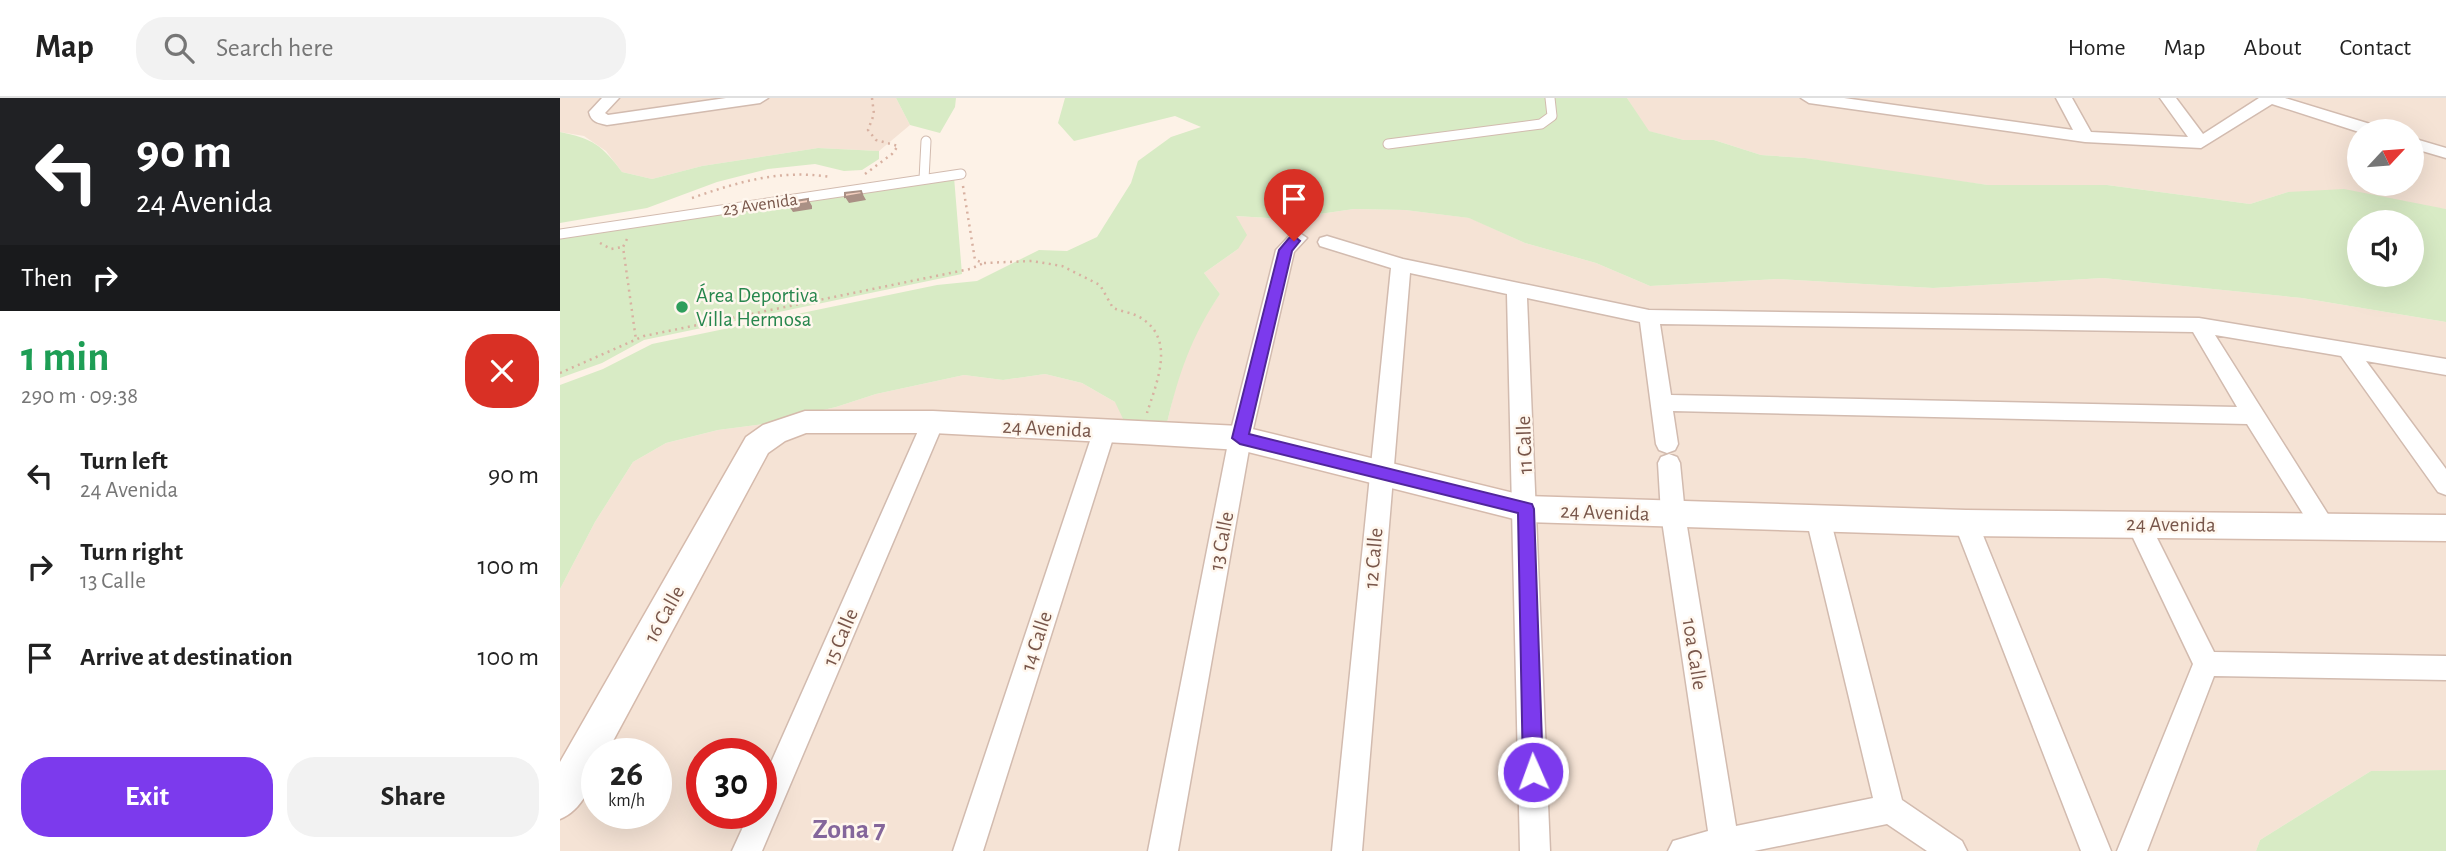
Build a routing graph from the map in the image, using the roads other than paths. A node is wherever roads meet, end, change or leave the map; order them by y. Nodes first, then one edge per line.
1 (611, 98) edge
2 (760, 98) edge
3 (1550, 98) edge
4 (1809, 98) edge
5 (2064, 98) edge
6 (2168, 98) edge
7 (2268, 99) edge
8 (607, 120) joint
9 (2347, 123) edge
10 (2085, 137) junction
11 (926, 141) dead end
12 (2201, 143) junction
13 (1388, 144) dead end
14 (2424, 146) edge
15 (2446, 153) edge
16 (961, 174) road end
17 (924, 179) junction
18 (560, 234) edge
19 (1298, 238) dead end
20 (1326, 242) dead end
21 (1402, 265) junction
22 (1517, 290) junction
23 (1649, 317) junction
24 (2199, 325) junction
25 (2347, 350) junction
26 (2446, 367) edge
27 (1663, 403) junction
28 (2253, 416) junction
29 (933, 422) junction
30 (1104, 432) junction
31 (774, 433) joint
32 (1240, 438) junction
33 (1380, 472) junction
34 (2446, 486) edge
35 (1526, 509) junction
36 (1673, 514) junction
37 (1818, 518) junction
38 (1966, 523) junction
39 (2138, 523) junction
40 (2323, 526) junction
41 (2446, 528) edge
42 (2206, 664) junction
43 (2446, 668) edge
44 (566, 780) edge
45 (1889, 809) junction
46 (1724, 844) junction
47 (747, 851) edge
48 (968, 851) edge
49 (1163, 851) edge
50 (1347, 851) edge
51 (1535, 851) edge
52 (1683, 851) edge
53 (1952, 851) edge
54 (2096, 851) edge
55 (2132, 851) edge

1 - 8 street
2 - 8 street
3 - 13 lane
4 - 10 street
5 - 10 street
6 - 12 street
7 - 9 street
7 - 12 street
10 - 12 street
11 - 17 lane
14 - 15 street
16 - 17 lane, 23 Avenida
17 - 18 lane, 23 Avenida
19 - 32 street, 13 Calle
20 - 21 street
21 - 22 street
21 - 33 street, 12 Calle
22 - 23 street
22 - 35 street, 11 Calle
23 - 24 street
23 - 27 street, 10a Calle
24 - 25 street
24 - 28 street
25 - 26 street
25 - 34 street
27 - 28 street
27 - 36 street, 10a Calle
28 - 40 street
29 - 30 main road, 24 Avenida
29 - 31 main road, 24 Avenida
29 - 47 street, 15 Calle
30 - 32 main road, 24 Avenida
30 - 48 street, 14 Calle
31 - 44 main road, 16 Calle
32 - 33 main road, 24 Avenida
32 - 49 street, 13 Calle
33 - 35 main road, 24 Avenida
33 - 50 street, 12 Calle
35 - 36 main road, 24 Avenida
35 - 51 street, 11 Calle
36 - 37 main road, 24 Avenida
36 - 46 street, 10a Calle
37 - 38 main road, 24 Avenida
37 - 45 street
38 - 39 main road, 24 Avenida
38 - 54 street
39 - 40 main road, 24 Avenida
39 - 42 street
40 - 41 main road, 24 Avenida
42 - 43 street
42 - 55 street
45 - 46 street
45 - 53 street
46 - 52 street

